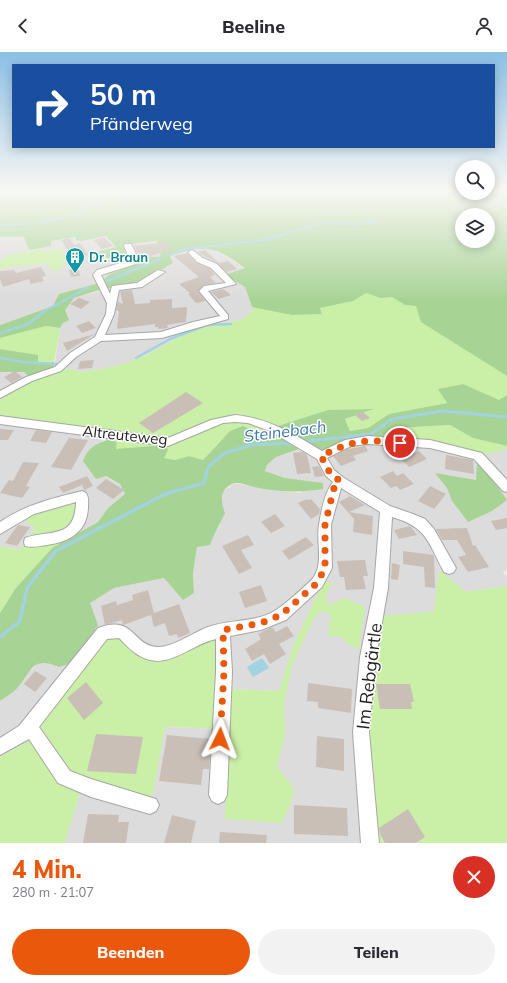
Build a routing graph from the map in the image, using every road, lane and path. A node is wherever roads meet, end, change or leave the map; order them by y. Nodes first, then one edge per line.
1 (128, 246) dead end
2 (192, 252) dead end
3 (162, 272) dead end
4 (111, 303) junction
5 (99, 338) junction
6 (0, 395) edge
7 (0, 420) edge
8 (321, 456) junction
9 (340, 481) junction
10 (507, 488) edge
11 (386, 510) junction
12 (0, 529) edge
13 (30, 542) dead end
14 (449, 568) dead end
15 (223, 630) junction
16 (30, 727) junction
17 (0, 747) edge
18 (218, 795) dead end
19 (150, 805) dead end
20 (370, 843) edge

1 - 4 street
2 - 5 street
3 - 4 street
4 - 5 street
5 - 6 street
7 - 8 street, Altreuteweg
8 - 9 street
8 - 10 street
9 - 11 street
9 - 15 street
11 - 14 street
11 - 20 street, Im Rebgärtle
12 - 13 street
15 - 16 street
15 - 18 street
16 - 17 street
16 - 19 street

